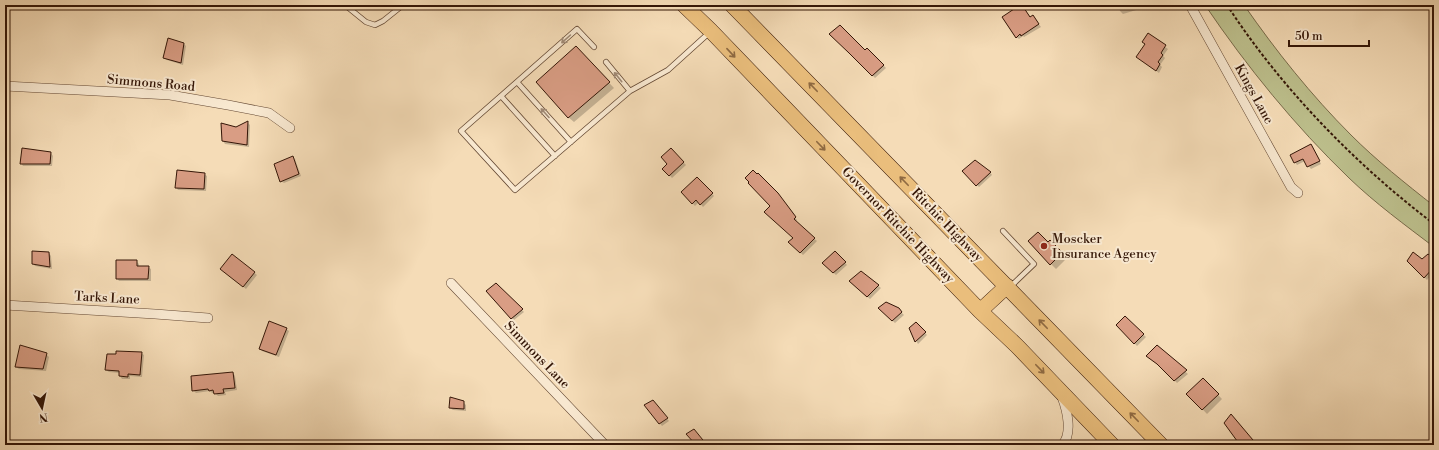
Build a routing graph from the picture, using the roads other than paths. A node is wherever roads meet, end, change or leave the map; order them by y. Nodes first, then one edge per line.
1 (345, 5) edge
2 (403, 5) edge
3 (684, 5) edge
4 (732, 5) edge
5 (1190, 5) edge
6 (711, 31) junction
7 (594, 47) dead end
8 (606, 62) dead end
9 (517, 82) junction
10 (5, 86) edge
11 (630, 92) junction
12 (501, 96) junction
13 (290, 128) dead end
14 (571, 142) junction
15 (555, 156) junction
16 (1298, 193) dead end
17 (1003, 231) dead end
18 (451, 283) dead end
19 (1008, 287) junction
20 (5, 305) edge
21 (980, 311) junction
22 (208, 318) dead end
23 (1059, 390) junction
24 (605, 445) edge
25 (1062, 445) edge
26 (1112, 445) edge
27 (1161, 445) edge

1 - 2 lane
3 - 6 highway, Governor Ritchie Highway
19 -> 4 highway, Ritchie Highway
5 - 16 street, Kings Lane
6 - 11 lane
6 -> 21 highway, Governor Ritchie Highway
7 -> 9 lane
11 -> 8 lane
9 - 12 lane
14 -> 9 lane
10 - 13 street, Simmons Road
11 - 14 lane
12 - 15 lane
12 - 15 lane
14 - 15 lane
17 - 19 lane
18 - 24 street, Simmons Lane
19 - 21 highway
27 -> 19 highway, Ritchie Highway
20 - 22 street, Tarks Lane
21 -> 23 highway, Governor Ritchie Highway
23 - 25 street
23 - 26 highway, Governor Ritchie Highway

